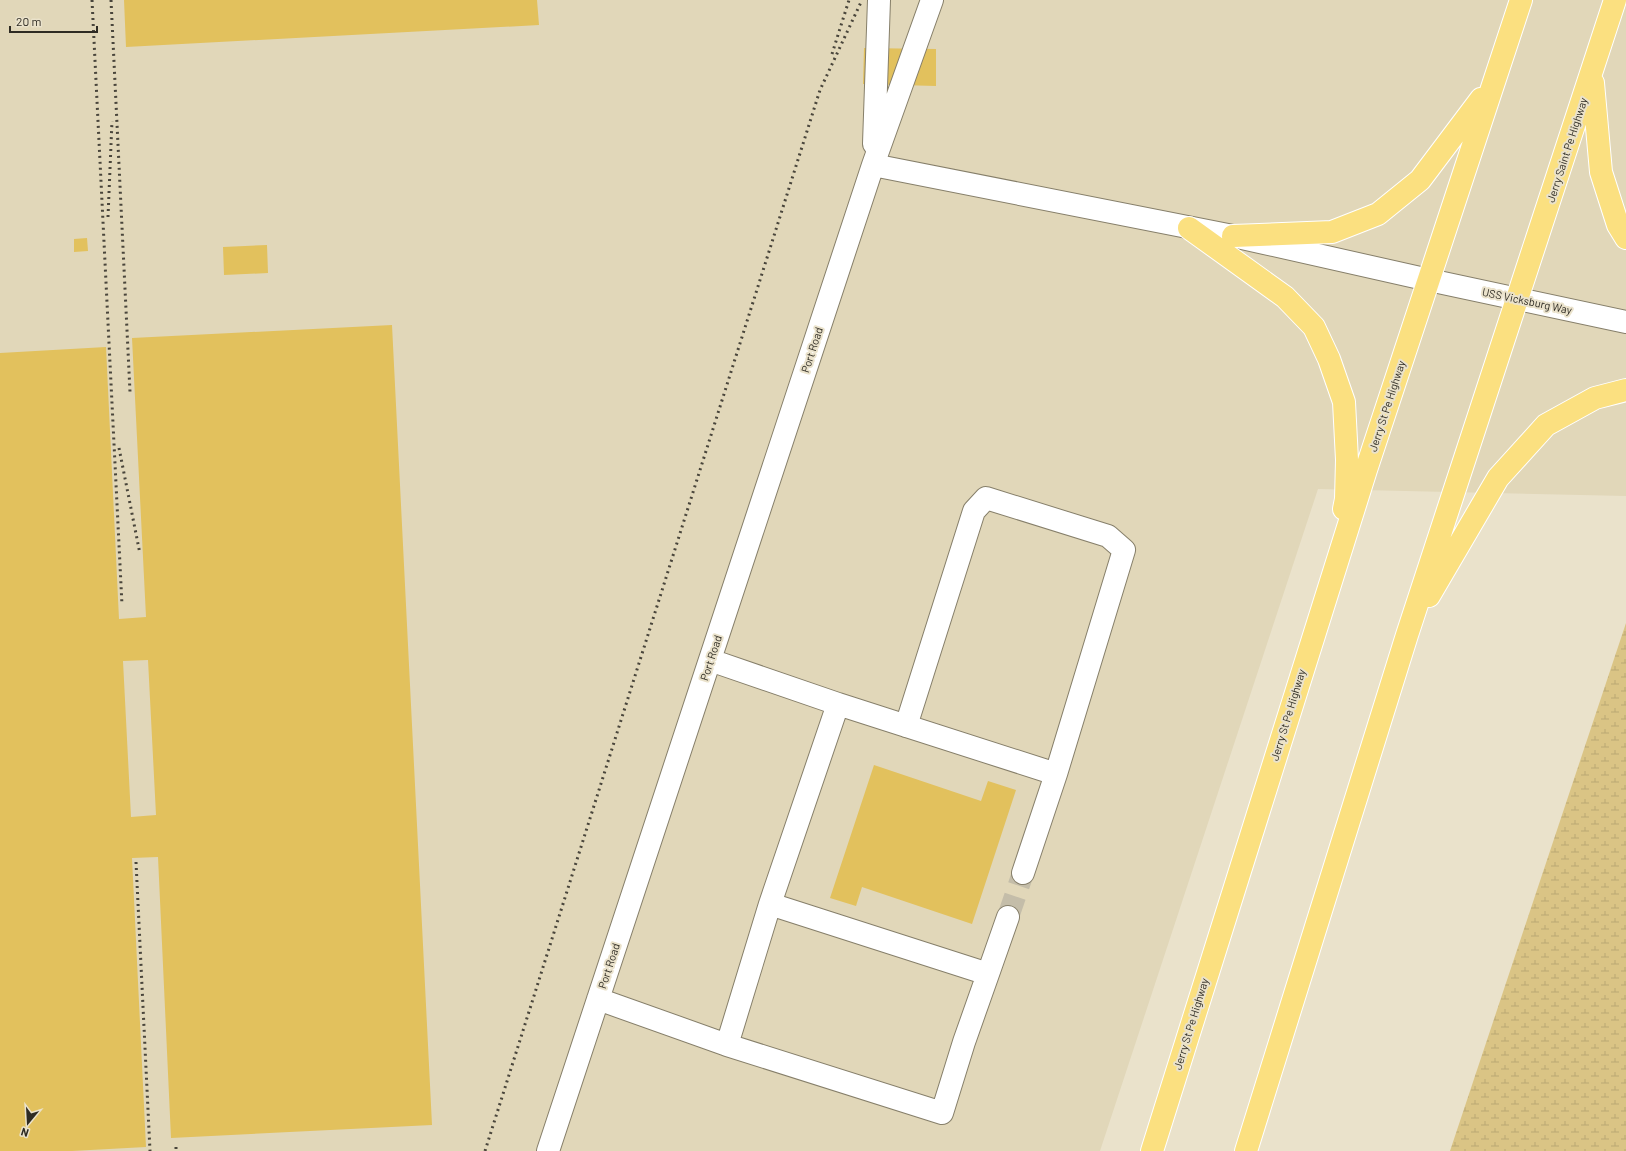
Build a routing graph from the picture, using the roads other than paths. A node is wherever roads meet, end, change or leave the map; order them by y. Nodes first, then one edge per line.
1 (879, 0) edge
2 (932, 0) edge
3 (1520, 0) edge
4 (1615, 0) edge
5 (1592, 74) junction
6 (1492, 85) junction
7 (873, 165) junction
8 (1189, 228) junction
9 (1233, 236) junction
10 (1626, 238) edge
11 (1429, 280) junction
12 (1518, 300) junction
13 (1626, 322) edge
14 (1626, 390) edge
15 (1320, 613) junction
16 (1407, 635) junction
17 (710, 660) junction
18 (838, 704) junction
19 (906, 726) junction
20 (1056, 774) junction
21 (1023, 873) tunnel mouth
22 (770, 904) junction
23 (1008, 917) tunnel mouth
24 (988, 974) junction
25 (598, 999) junction
26 (727, 1045) junction
27 (548, 1151) edge
28 (1152, 1151) edge
29 (1246, 1151) edge

1 - 7 street
2 - 7 street
3 - 6 main road
4 - 5 main road, Jerry Saint Pe Highway
5 - 10 main road
5 - 12 main road, Jerry Saint Pe Highway
6 - 9 main road
6 - 11 main road
7 - 8 street, USS Vicksburg Way
7 - 17 street, Port Road
8 - 9 street, USS Vicksburg Way
8 - 15 main road
9 - 11 street, USS Vicksburg Way
11 - 12 street, USS Vicksburg Way
11 - 15 main road, Jerry St Pe Highway
12 - 13 street, USS Vicksburg Way
12 - 16 main road
14 - 16 main road
15 - 28 main road, Jerry St Pe Highway
16 - 29 main road
17 - 18 street
17 - 25 street, Port Road
18 - 19 street
18 - 22 street
19 - 20 street
19 - 20 street
20 - 21 street
22 - 24 street
22 - 26 street
23 - 24 street
24 - 26 street
25 - 26 street
25 - 27 street, Port Road

